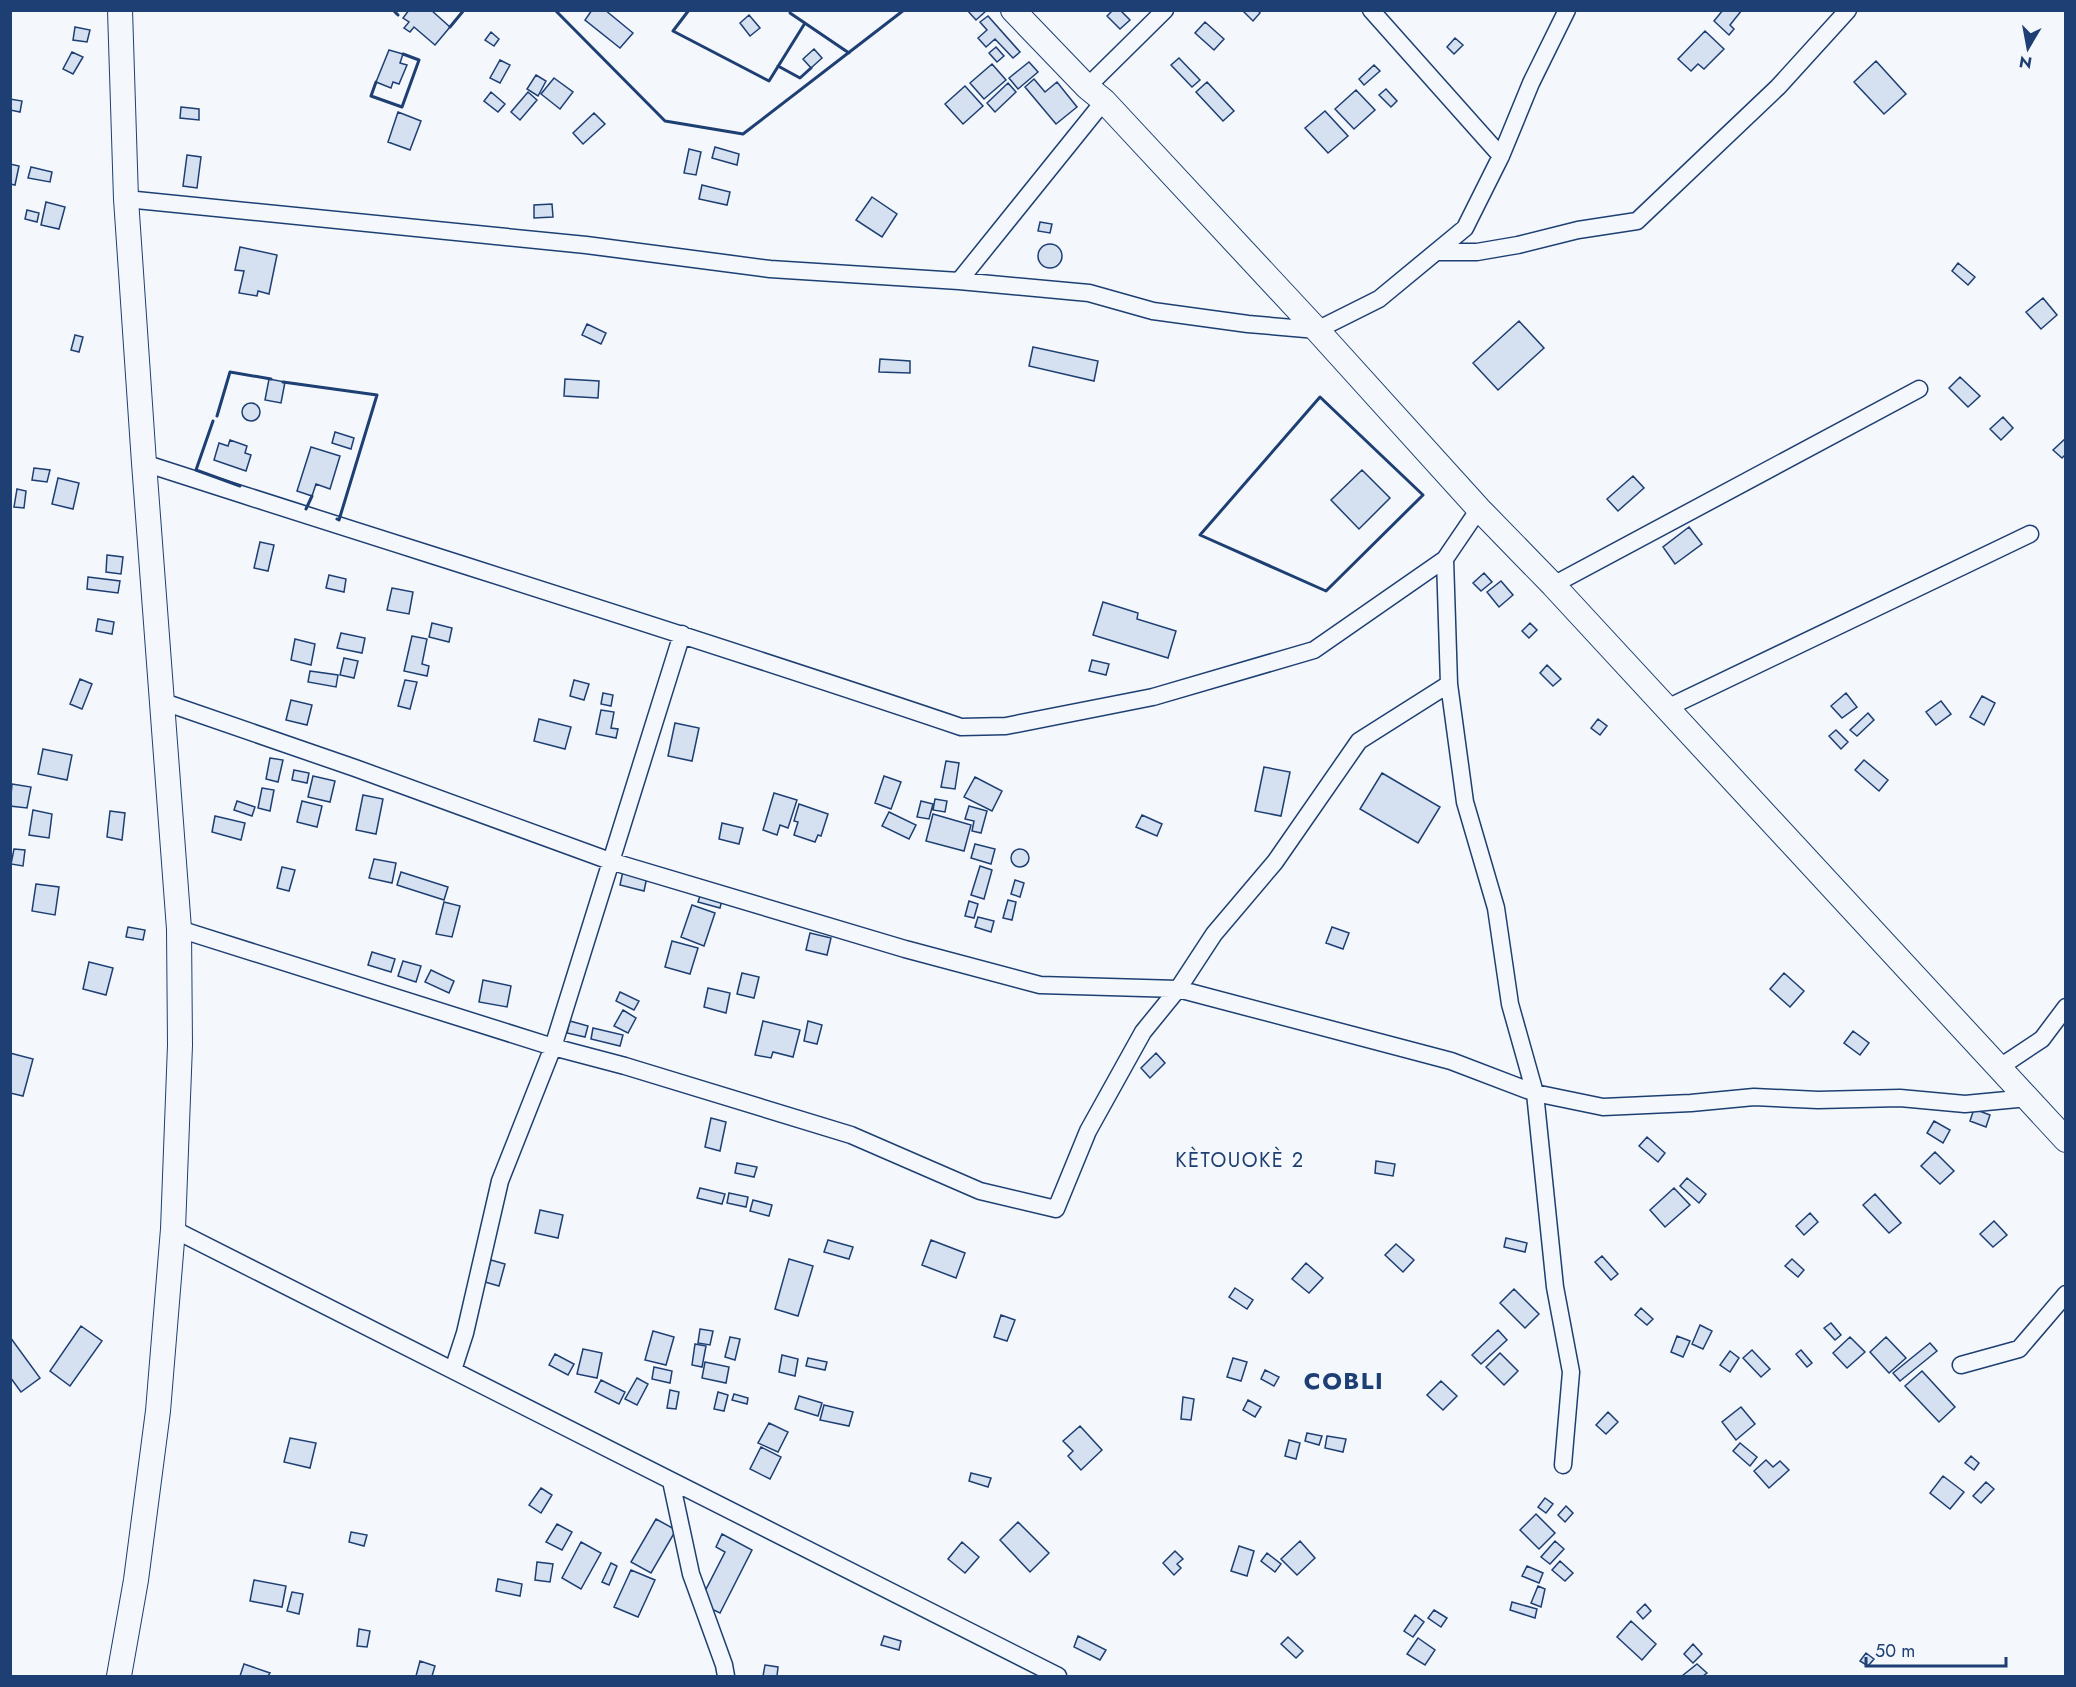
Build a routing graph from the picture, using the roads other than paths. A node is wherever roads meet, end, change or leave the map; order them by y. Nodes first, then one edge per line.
1 (120, 10) edge
2 (1013, 10) edge
3 (1165, 10) edge
4 (1371, 10) edge
5 (1567, 10) edge
6 (1848, 10) edge
7 (1095, 94) junction
8 (1502, 156) junction
9 (126, 199) junction
10 (1436, 252) junction
11 (959, 281) junction
12 (1317, 330) junction
13 (1919, 389) dead end
14 (144, 463) junction
15 (1479, 509) junction
16 (2030, 534) dead end
17 (1445, 559) junction
18 (1553, 585) junction
19 (682, 634) junction
20 (1449, 684) junction
21 (162, 701) junction
22 (1667, 708) junction
23 (610, 861) junction
24 (179, 929) junction
25 (1178, 989) junction
26 (2066, 1007) edge
27 (553, 1047) junction
28 (2000, 1067) junction
29 (1535, 1093) junction
30 (2028, 1098) junction
31 (2066, 1140) edge
32 (173, 1229) junction
33 (2066, 1294) edge
34 (1960, 1365) dead end
35 (453, 1370) junction
36 (1563, 1465) dead end
37 (671, 1480) junction
38 (119, 1677) edge
39 (726, 1677) edge
40 (1058, 1677) edge

1 - 9 main road
2 - 7 main road
3 - 7 street
4 - 8 street
5 - 8 street
6 - 10 street
7 - 11 street
7 - 12 main road
8 - 10 street
9 - 11 street
9 - 14 main road
10 - 12 street
11 - 12 street
12 - 15 main road
13 - 18 street
14 - 19 street
14 - 21 main road
15 - 17 street
15 - 18 main road
16 - 22 street
17 - 19 street
17 - 20 street
18 - 22 main road
19 - 23 street
20 - 25 street
20 - 29 street
21 - 23 street
21 - 24 main road
22 - 28 main road
23 - 25 street
23 - 27 street
24 - 27 street
24 - 32 main road
25 - 27 street
25 - 29 street
26 - 28 street
27 - 35 street
28 - 30 main road
29 - 30 street
29 - 36 street
30 - 31 main road
32 - 35 street
32 - 38 main road
33 - 34 street
35 - 37 street
37 - 39 street
37 - 40 street

